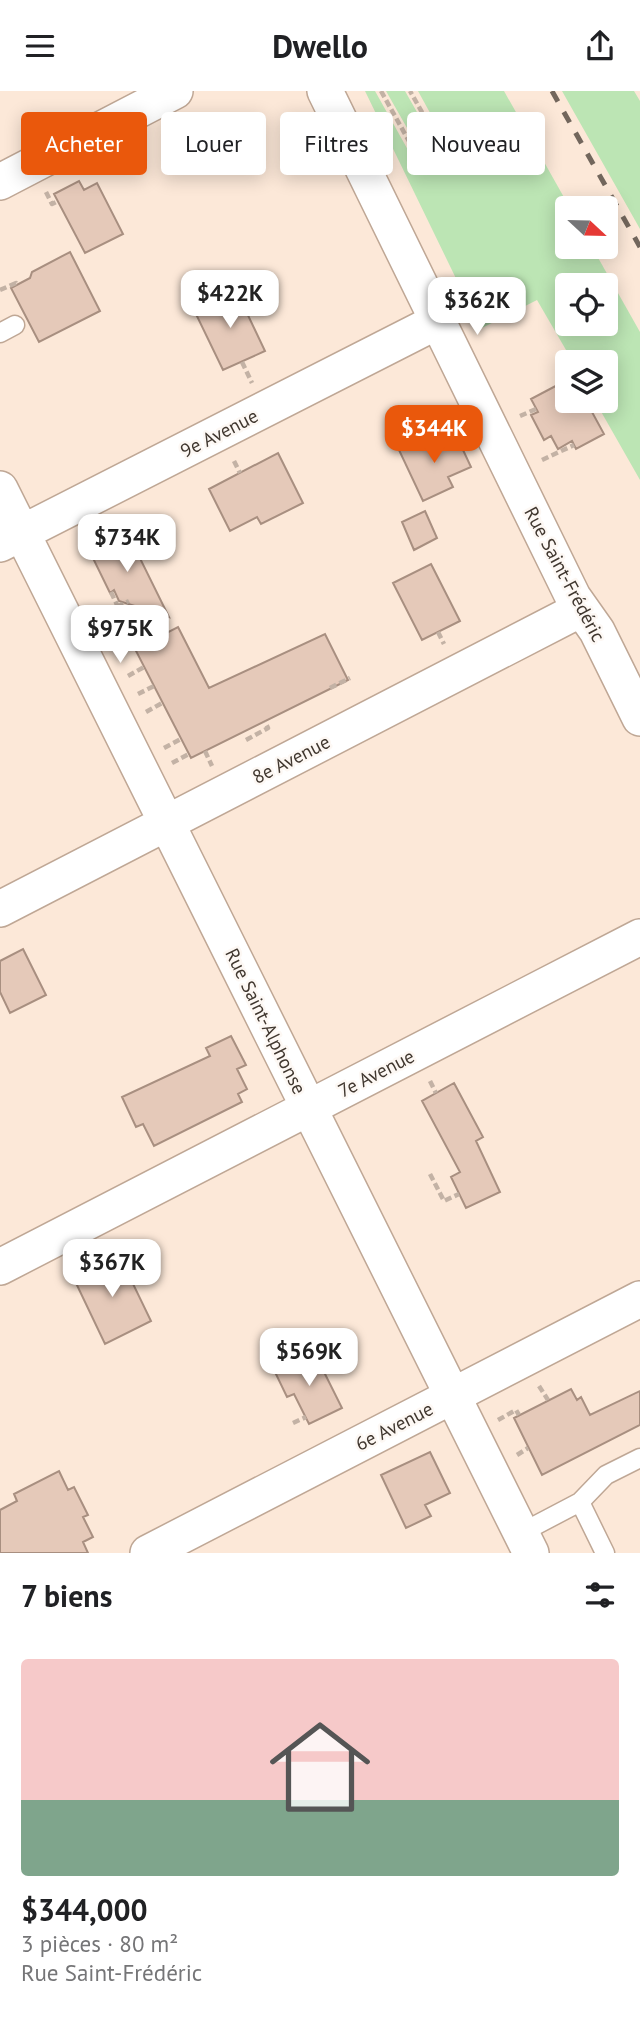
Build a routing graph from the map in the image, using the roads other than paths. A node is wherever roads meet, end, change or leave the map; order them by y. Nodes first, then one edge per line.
1 (175, 91) edge
2 (325, 91) edge
3 (0, 182) edge
4 (490, 296) dead end
5 (438, 321) junction
6 (0, 489) edge
7 (11, 539) edge
8 (581, 609) junction
9 (640, 718) edge
10 (168, 823) junction
11 (0, 909) edge
12 (640, 937) edge
13 (308, 1107) junction
14 (0, 1266) edge
15 (640, 1299) edge
16 (454, 1395) junction
17 (640, 1458) edge
18 (580, 1502) junction
19 (526, 1543) edge
20 (148, 1553) edge
21 (605, 1553) edge

1 - 3 street
2 - 5 street, Rue Saint-Frédéric
4 - 5 lane
5 - 7 street, 9e Avenue
5 - 8 street, Rue Saint-Frédéric
6 - 7 street, Rue Saint-Alphonse
7 - 10 street, Rue Saint-Alphonse
8 - 9 street, Rue Saint-Frédéric
8 - 10 street, 8e Avenue
10 - 11 street, 8e Avenue
10 - 13 street, Rue Saint-Alphonse
12 - 13 street, 7e Avenue
13 - 14 street, 7e Avenue
13 - 16 street, Rue Saint-Alphonse
15 - 16 street, 6e Avenue
16 - 19 street, Rue Saint-Alphonse
16 - 20 street, 6e Avenue
17 - 18 lane
18 - 19 lane
18 - 21 lane

